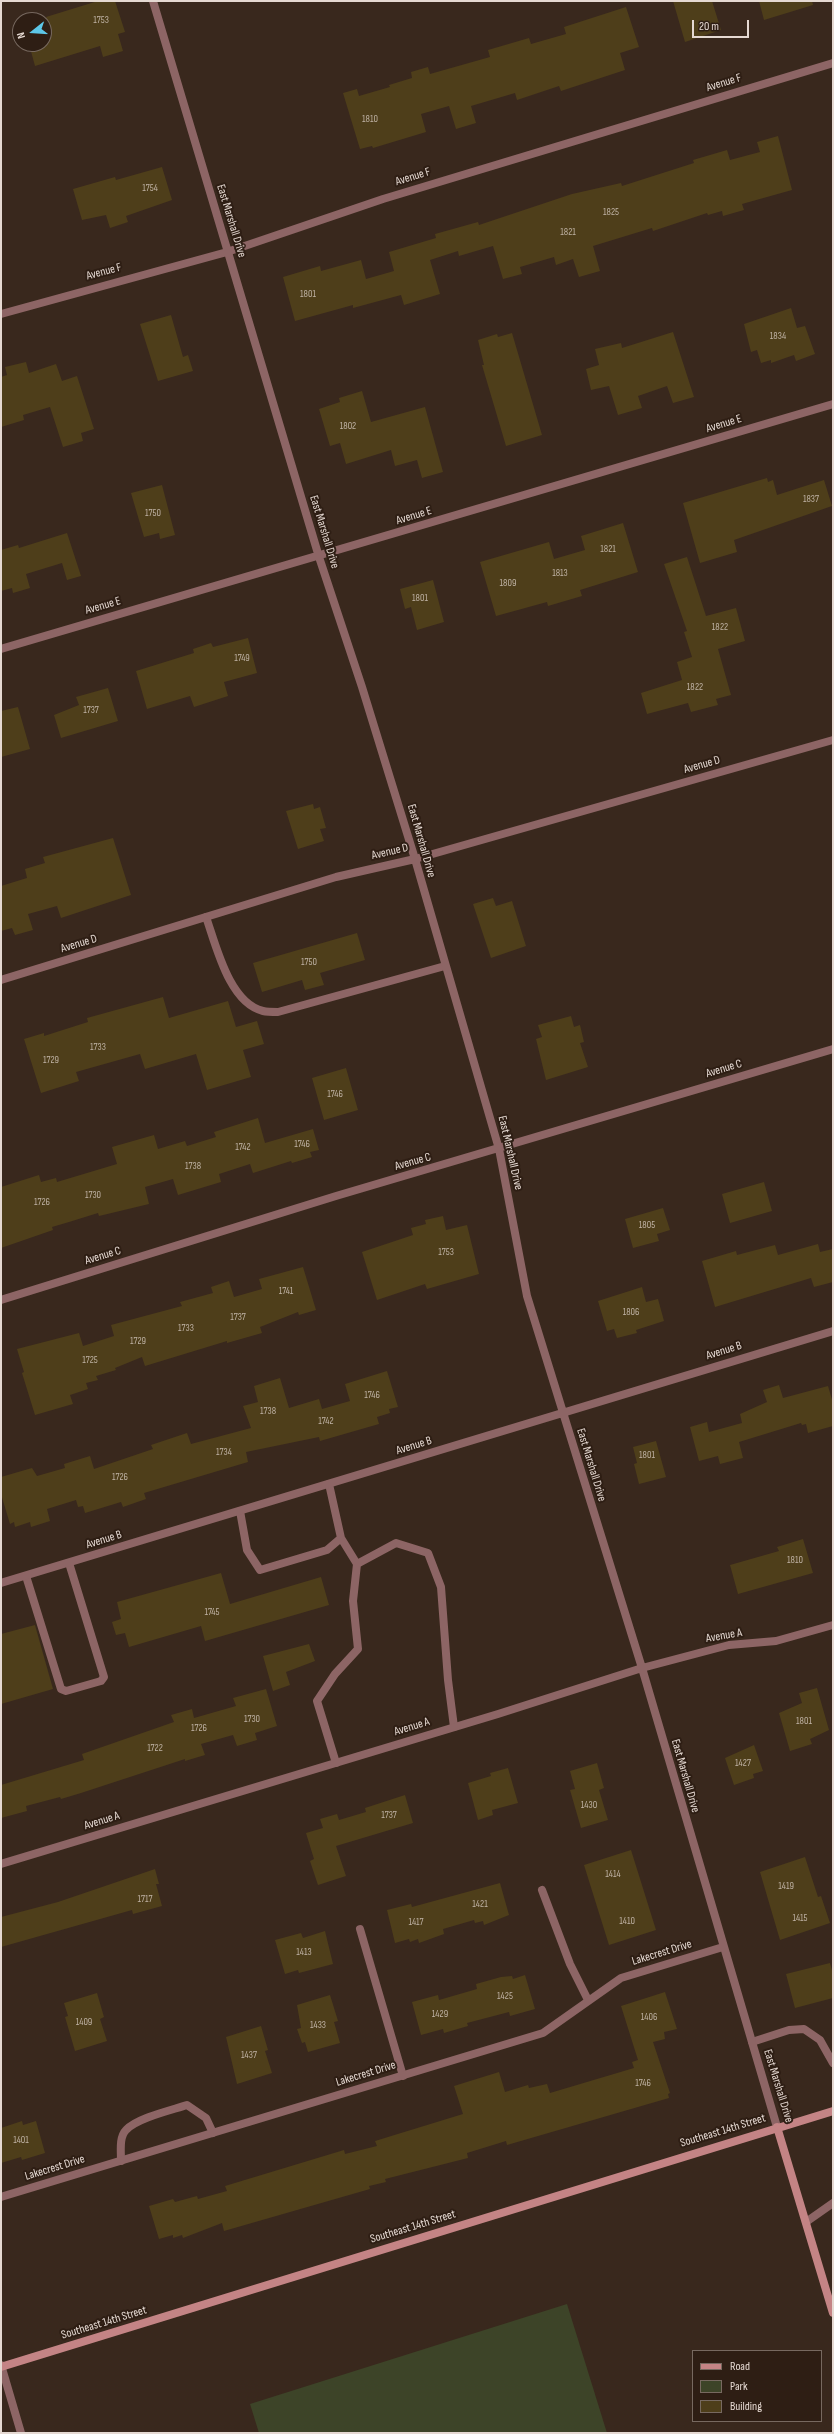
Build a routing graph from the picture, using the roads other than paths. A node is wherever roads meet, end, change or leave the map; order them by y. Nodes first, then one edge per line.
1 (153, 1) edge
2 (833, 63) edge
3 (228, 252) junction
4 (1, 314) edge
5 (833, 404) edge
6 (319, 557) junction
7 (1, 650) edge
8 (833, 740) edge
9 (415, 859) junction
10 (206, 917) junction
11 (445, 966) junction
12 (1, 980) edge
13 (833, 1049) edge
14 (499, 1149) junction
15 (1, 1300) edge
16 (833, 1331) edge
17 (562, 1412) junction
18 (329, 1484) junction
19 (240, 1512) junction
20 (340, 1538) junction
21 (69, 1563) junction
22 (357, 1564) junction
23 (26, 1576) junction
24 (1, 1583) edge
25 (833, 1625) edge
26 (642, 1668) junction
27 (454, 1727) junction
28 (336, 1763) junction
29 (1, 1864) edge
30 (542, 1890) dead end
31 (360, 1928) dead end
32 (723, 1947) junction
33 (588, 2000) junction
34 (752, 2042) junction
35 (833, 2063) edge
36 (402, 2076) junction
37 (833, 2111) edge
38 (777, 2127) junction
39 (213, 2133) junction
40 (121, 2161) junction
41 (1, 2197) edge
42 (833, 2203) edge
43 (806, 2222) junction
44 (833, 2313) edge
45 (1, 2367) edge
46 (21, 2433) edge

1 - 3 street, East Marshall Drive
2 - 3 street, Avenue F
3 - 4 street, Avenue F
3 - 6 street, East Marshall Drive
5 - 6 street, Avenue E
6 - 7 street, Avenue E
6 - 9 street, East Marshall Drive
8 - 9 street, Avenue D
9 - 10 street, Avenue D
9 - 11 street, East Marshall Drive
10 - 11 street
10 - 12 street, Avenue D
11 - 14 street, East Marshall Drive
13 - 14 street, Avenue C
14 - 15 street, Avenue C
14 - 17 street, East Marshall Drive
16 - 17 street, Avenue B
17 - 18 street, Avenue B
17 - 26 street, East Marshall Drive
18 - 19 street, Avenue B
18 - 20 street
19 - 20 street
19 - 21 street, Avenue B
20 - 22 street
21 - 23 street, Avenue B
21 - 23 street
22 - 27 street
22 - 28 street
23 - 24 street, Avenue B
25 - 26 street, Avenue A
26 - 27 street, Avenue A
26 - 32 street, East Marshall Drive
27 - 28 street, Avenue A
28 - 29 street, Avenue A
30 - 33 street
31 - 36 street
32 - 33 street, Lakecrest Drive
32 - 34 street, East Marshall Drive
33 - 36 street, Lakecrest Drive
34 - 35 street
34 - 38 street, East Marshall Drive
36 - 39 street, Lakecrest Drive
37 - 38 street, Southeast 14th Street
38 - 43 street, East Marshall Drive
38 - 45 street, Southeast 14th Street
39 - 40 street, Lakecrest Drive
39 - 40 street
40 - 41 street, Lakecrest Drive
42 - 43 street
43 - 44 street, East Marshall Drive
45 - 46 street

